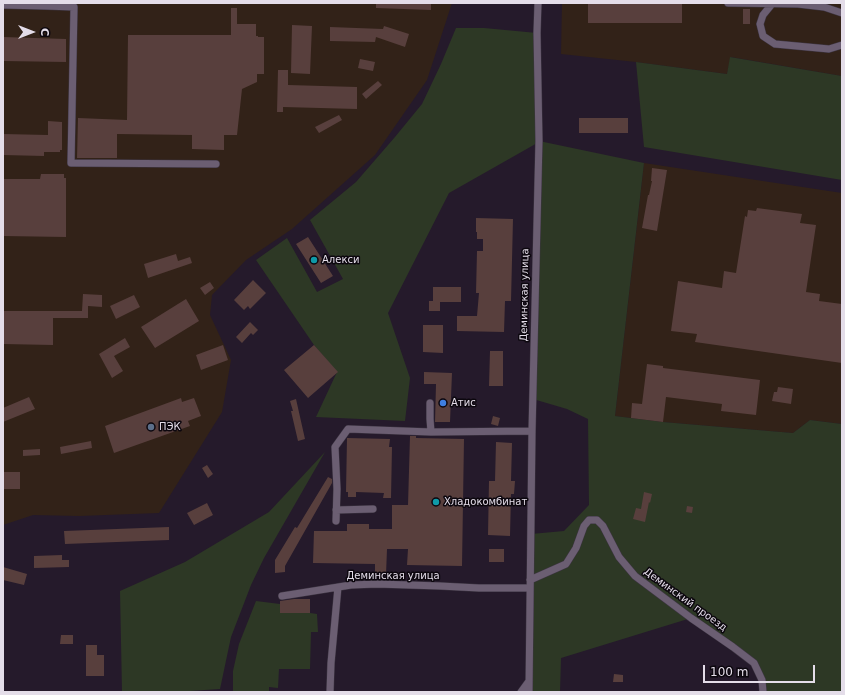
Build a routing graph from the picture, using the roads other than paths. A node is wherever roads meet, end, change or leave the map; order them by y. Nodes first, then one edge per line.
1 (538, 3) edge
2 (728, 3) edge
3 (772, 4) edge
4 (3, 5) edge
5 (842, 13) edge
6 (842, 45) edge
7 (216, 164) dead end
8 (430, 404) dead end
9 (532, 431) junction
10 (431, 432) junction
11 (336, 510) junction
12 (373, 510) dead end
13 (336, 521) dead end
14 (530, 584) junction
15 (338, 587) junction
16 (282, 596) dead end
17 (529, 681) junction
18 (330, 692) edge
19 (521, 692) edge
20 (529, 692) edge
21 (763, 692) edge

1 - 9 street, Деминская улица
2 - 3 street
3 - 5 street
3 - 6 street
4 - 7 street
8 - 10 street
9 - 10 street
9 - 14 street, Деминская улица
10 - 11 street
11 - 12 street
11 - 13 street
14 - 15 street, Деминская улица
14 - 17 street, Деминская улица
14 - 21 street, Деминский проезд
15 - 16 street, Деминская улица
15 - 18 street
17 - 19 street
17 - 20 street, Деминская улица

